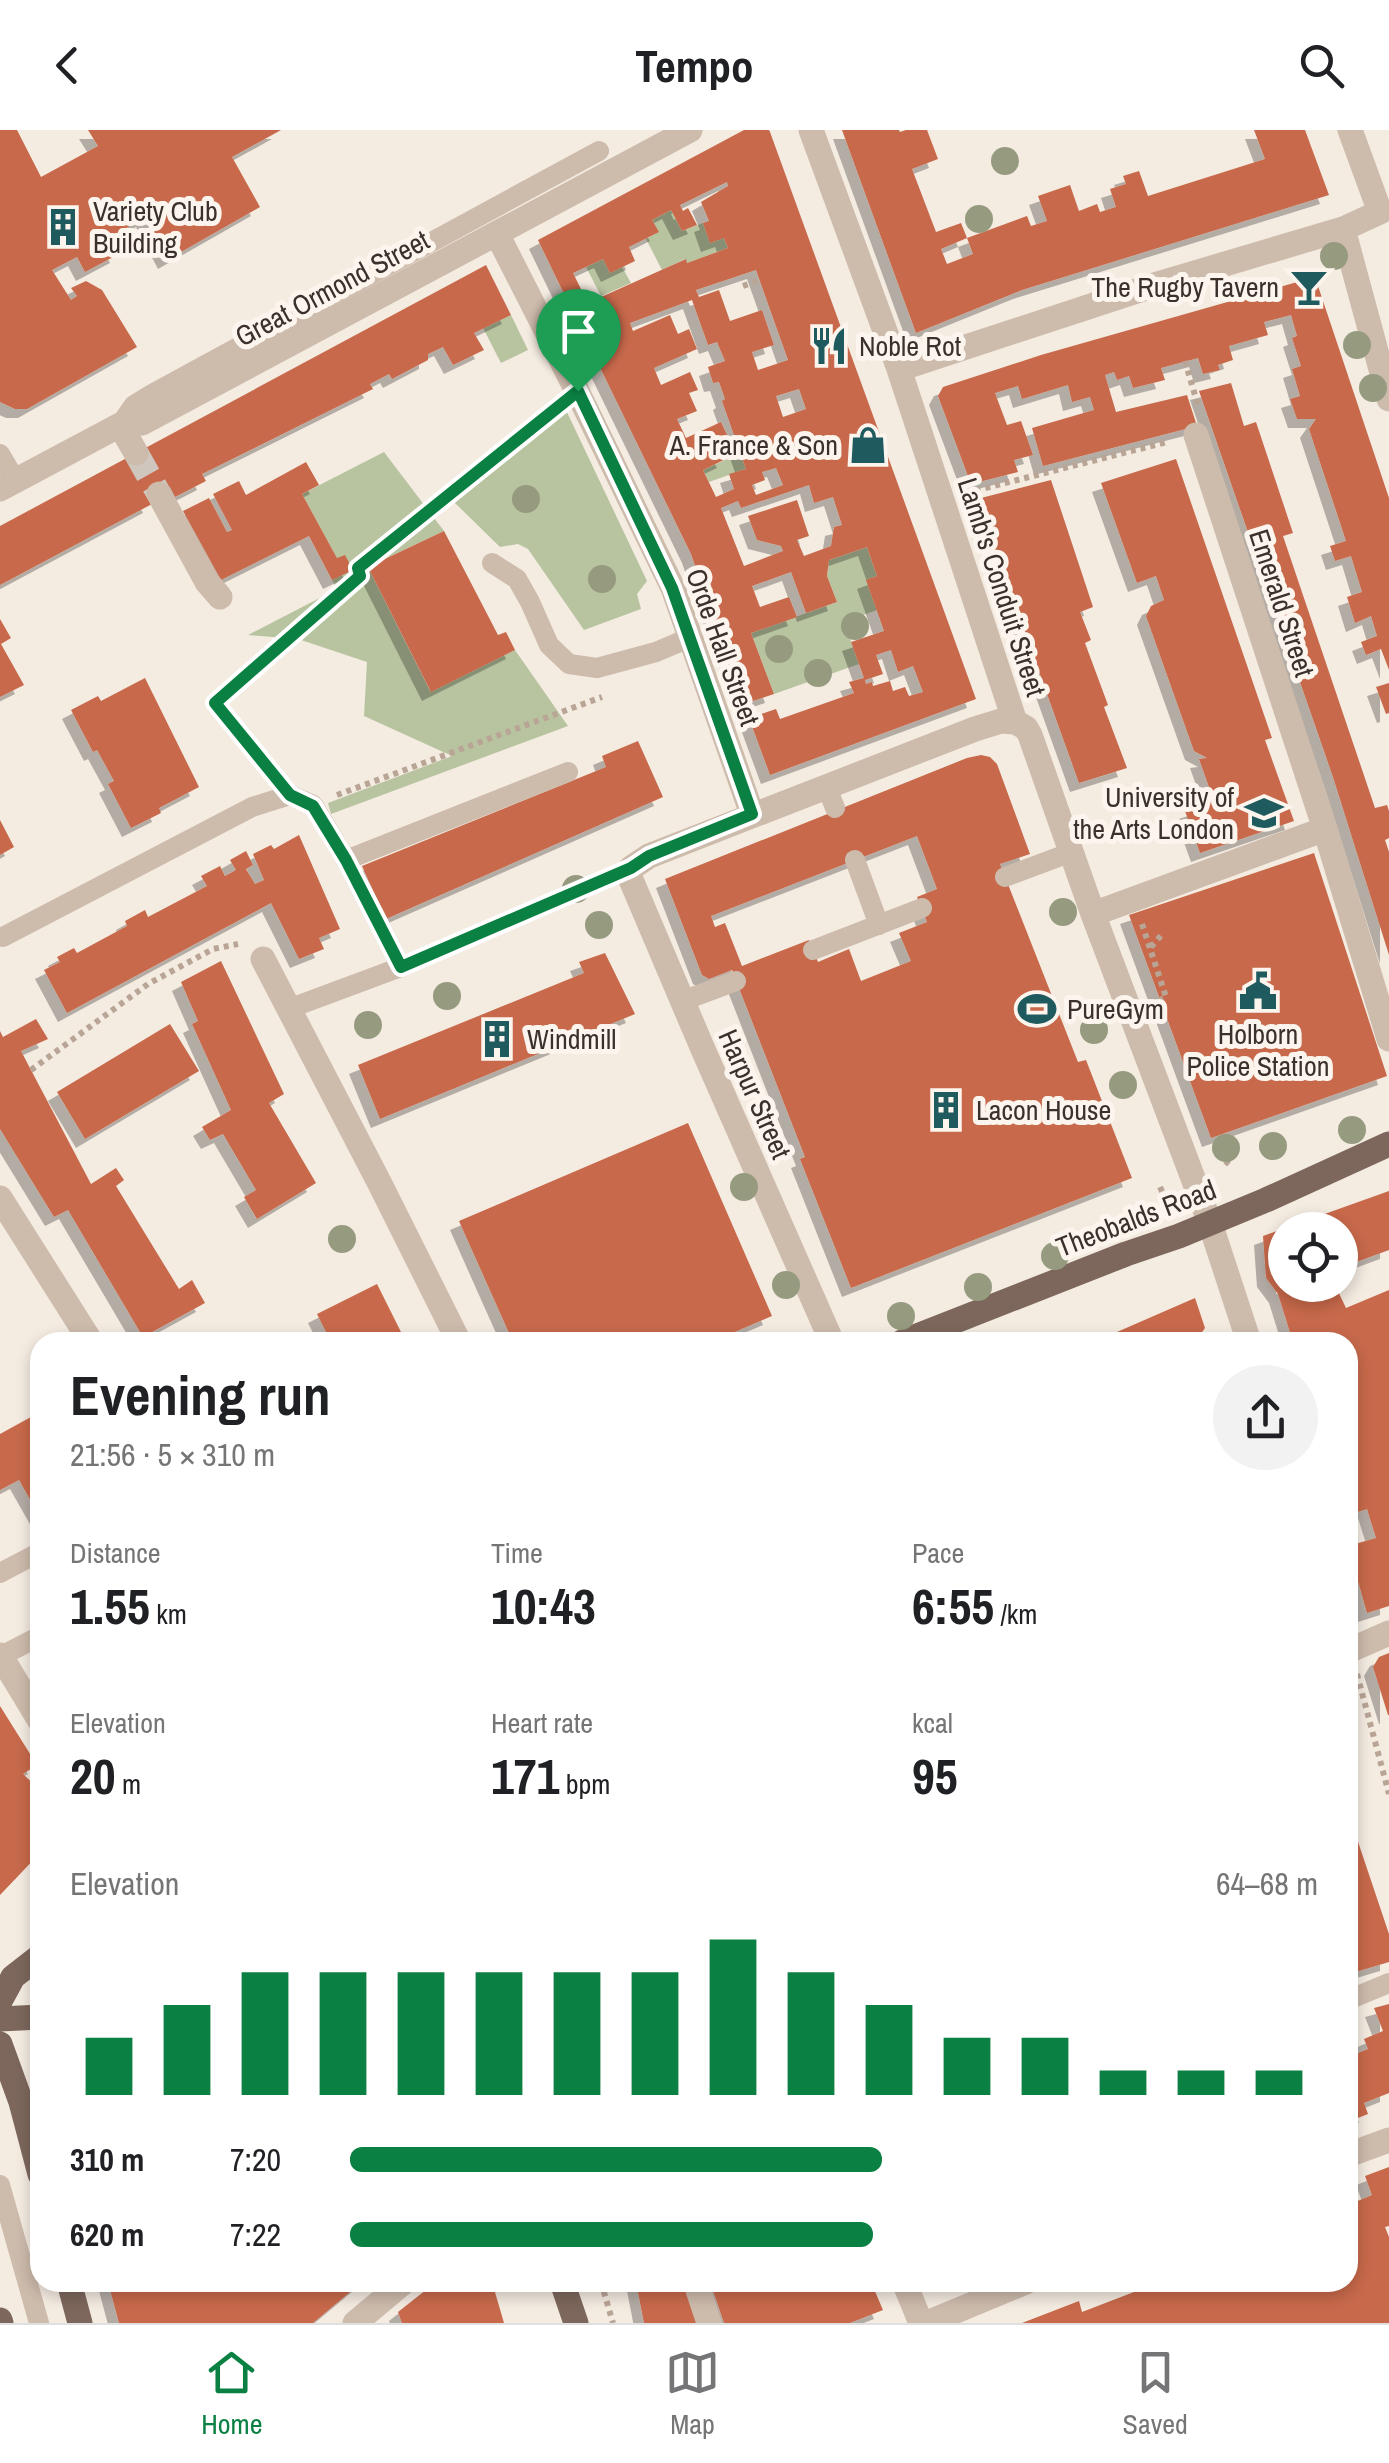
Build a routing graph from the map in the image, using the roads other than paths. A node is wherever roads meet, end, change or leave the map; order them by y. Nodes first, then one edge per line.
1 (690, 130) edge
2 (811, 130) edge
3 (1350, 130) edge
4 (599, 151) dead end
5 (1343, 229) junction
6 (497, 234) junction
7 (900, 369) junction
8 (1389, 399) edge
9 (120, 425) junction
10 (1196, 435) road end
11 (136, 453) tunnel mouth
12 (0, 454) edge
13 (8, 485) edge
14 (159, 494) tunnel mouth
15 (492, 562) dead end
16 (220, 598) dead end
17 (689, 638) junction
18 (1015, 722) junction
19 (568, 772) dead end
20 (752, 814) junction
21 (1324, 829) junction
22 (1072, 852) junction
23 (346, 860) junction
24 (855, 860) dead end
25 (1005, 877) dead end
26 (922, 908) dead end
27 (1093, 914) junction
28 (879, 924) junction
29 (4, 937) dead end
30 (813, 950) dead end
31 (263, 959) road end
32 (736, 980) dead end
33 (682, 1001) junction
34 (288, 1010) junction
35 (1389, 1040) edge
36 (1389, 1144) edge
37 (0, 1198) edge
38 (1210, 1223) junction
39 (1245, 1331) edge
40 (85, 1332) edge
41 (454, 1332) edge
42 (828, 1332) edge
43 (928, 1332) edge
44 (30, 1558) edge
45 (0, 1574) edge
46 (1389, 1633) edge
47 (30, 1641) edge
48 (1358, 1644) edge
49 (0, 1655) edge
50 (30, 1686) edge
51 (30, 1963) edge
52 (1389, 1983) edge
53 (1358, 1996) edge
54 (0, 2001) edge
55 (30, 2018) edge
56 (0, 2019) edge
57 (0, 2044) edge
58 (30, 2136) edge
59 (1389, 2140) edge
60 (1358, 2151) edge
61 (0, 2185) edge
62 (30, 2291) edge
63 (30, 2292) edge
64 (72, 2292) edge
65 (392, 2292) edge
66 (565, 2292) edge
67 (699, 2292) edge
68 (909, 2292) edge
69 (1001, 2292) edge
70 (39, 2323) edge
71 (80, 2323) edge
72 (354, 2323) edge
73 (576, 2323) edge
74 (709, 2323) edge
75 (924, 2323) edge

1 - 6 street, Great Ormond Street
2 - 7 street, Lamb's Conduit Street
3 - 5 street
4 - 9 lane
5 - 7 street
5 - 8 street
6 - 9 street, Great Ormond Street
6 - 17 street, Orde Hall Street
7 - 18 street, Lamb's Conduit Street
9 - 11 street
9 - 13 street, Great Ormond Street
10 - 21 street, Emerald Street
12 - 13 lane
14 - 16 street
15 - 17 lane
17 - 20 street, Orde Hall Street
18 - 20 street
18 - 22 street, Lamb's Conduit Street
19 - 23 lane
20 - 33 street, Harpur Street
21 - 27 street
21 - 35 street, Emerald Street
22 - 25 lane
22 - 27 street, Lamb's Conduit Street
23 - 29 lane
23 - 34 lane
24 - 28 lane
26 - 28 lane
27 - 38 street, Lamb's Conduit Street
28 - 30 lane
31 - 34 street
32 - 33 lane
33 - 42 street, Harpur Street
34 - 41 street
36 - 38 main road, Theobalds Road
37 - 40 street
38 - 39 street, Lamb's Conduit Street
38 - 43 main road, Theobalds Road
44 - 45 lane
46 - 48 street
47 - 49 lane
49 - 50 street
51 - 54 main road
52 - 53 lane
55 - 56 main road
57 - 58 main road
59 - 60 street
61 - 62 lane
63 - 70 lane
64 - 71 main road
65 - 72 street
66 - 73 main road
67 - 74 street
68 - 75 street
69 - 75 street

